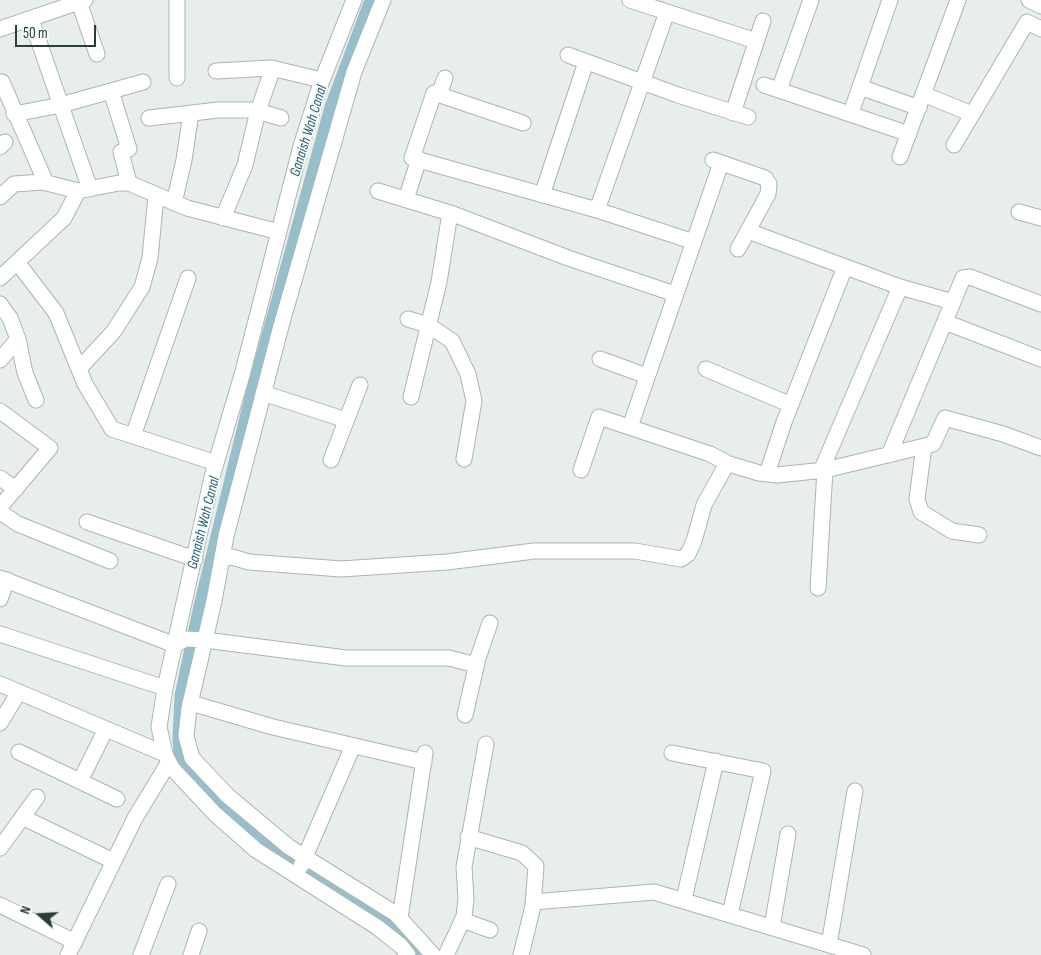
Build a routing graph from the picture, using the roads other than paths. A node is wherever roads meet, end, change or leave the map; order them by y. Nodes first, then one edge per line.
1 (177, 0) edge
2 (354, 0) edge
3 (383, 0) edge
4 (630, 0) edge
5 (811, 0) edge
6 (890, 0) edge
7 (958, 0) edge
8 (1029, 0) edge
9 (82, 1) edge
10 (1041, 6) edge
11 (667, 12) junction
12 (31, 19) junction
13 (763, 21) dead end
14 (0, 29) edge
15 (1041, 29) edge
16 (756, 41) junction
17 (97, 54) dead end
18 (568, 55) dead end
19 (586, 62) junction
20 (273, 68) junction
21 (216, 71) dead end
22 (177, 78) dead end
23 (444, 78) dead end
24 (322, 80) junction
25 (2, 82) dead end
26 (143, 82) dead end
27 (642, 82) junction
28 (764, 85) dead end
29 (860, 87) junction
30 (779, 90) junction
31 (111, 91) junction
32 (439, 95) junction
33 (921, 101) junction
34 (61, 105) junction
35 (258, 111) junction
36 (191, 113) junction
37 (850, 113) junction
38 (14, 114) junction
39 (972, 114) junction
40 (149, 118) dead end
41 (281, 118) dead end
42 (523, 123) dead end
43 (909, 134) junction
44 (954, 145) dead end
45 (900, 157) dead end
46 (418, 160) junction
47 (46, 182) junction
48 (129, 184) junction
49 (84, 190) junction
50 (378, 191) dead end
51 (542, 195) junction
52 (156, 196) junction
53 (0, 197) edge
54 (406, 199) junction
55 (174, 203) junction
56 (597, 210) junction
57 (1019, 212) dead end
58 (450, 213) junction
59 (223, 218) junction
60 (1041, 218) edge
61 (748, 231) junction
62 (279, 232) junction
63 (694, 242) junction
64 (738, 249) dead end
65 (17, 262) junction
66 (845, 267) junction
67 (0, 278) edge
68 (188, 278) dead end
69 (900, 287) junction
70 (675, 294) junction
71 (953, 302) junction
72 (1041, 304) edge
73 (1, 307) edge
74 (408, 319) dead end
75 (945, 322) junction
76 (428, 325) junction
77 (18, 339) junction
78 (600, 359) dead end
79 (1041, 359) edge
80 (0, 360) edge
81 (79, 369) junction
82 (706, 369) dead end
83 (647, 376) junction
84 (360, 385) dead end
85 (263, 393) junction
86 (411, 397) dead end
87 (36, 400) dead end
88 (791, 404) junction
89 (0, 411) edge
90 (346, 420) junction
91 (630, 427) junction
92 (133, 436) junction
93 (924, 446) junction
94 (1041, 448) edge
95 (889, 455) junction
96 (464, 459) dead end
97 (331, 460) dead end
98 (216, 463) junction
99 (729, 464) junction
100 (581, 470) dead end
101 (823, 471) junction
102 (767, 474) junction
103 (0, 478) edge
104 (16, 489) junction
105 (0, 507) edge
106 (0, 512) edge
107 (87, 522) dead end
108 (979, 535) dead end
109 (195, 559) junction
110 (222, 559) junction
111 (110, 561) dead end
112 (3, 579) edge
113 (818, 588) dead end
114 (0, 599) edge
115 (490, 622) dead end
116 (0, 634) edge
117 (203, 640) junction
118 (180, 642) junction
119 (476, 665) junction
120 (0, 684) edge
121 (165, 688) junction
122 (19, 692) junction
123 (191, 703) junction
124 (466, 715) dead end
125 (0, 723) edge
126 (106, 729) junction
127 (486, 744) dead end
128 (353, 746) junction
129 (19, 752) dead end
130 (672, 752) dead end
131 (167, 758) junction
132 (716, 761) junction
133 (80, 781) junction
134 (855, 791) dead end
135 (37, 796) dead end
136 (117, 799) dead end
137 (22, 817) junction
138 (788, 834) dead end
139 (468, 837) junction
140 (0, 848) edge
141 (113, 861) junction
142 (300, 867) junction
143 (168, 884) dead end
144 (684, 900) junction
145 (533, 902) junction
146 (0, 905) edge
147 (730, 914) junction
148 (400, 918) junction
149 (462, 920) junction
150 (772, 927) junction
151 (490, 930) dead end
152 (199, 931) dead end
153 (72, 948) edge
154 (833, 949) edge
155 (141, 955) edge
156 (191, 955) edge
157 (408, 955) edge
158 (433, 955) edge
159 (446, 955) edge
160 (521, 955) edge
161 (862, 955) edge

1 - 22 street
2 - 24 street
3 - 85 street
4 - 11 street
5 - 30 street
6 - 29 street
7 - 33 street
8 - 10 street
9 - 12 street
9 - 17 street
11 - 16 street
11 - 27 street
12 - 14 street
12 - 34 street
13 - 16 street
15 - 39 street
16 - 27 street
18 - 19 street
19 - 27 street
19 - 51 street
20 - 21 street
20 - 24 street
20 - 35 street
23 - 32 street
24 - 62 street
25 - 38 street
26 - 31 street
27 - 56 street
28 - 30 street
29 - 33 street
29 - 37 street
30 - 37 street
31 - 34 street
31 - 48 street
32 - 42 street
32 - 46 street
33 - 39 street
33 - 43 street
34 - 38 street
34 - 49 street
35 - 36 street
35 - 41 street
35 - 59 street
36 - 40 street
36 - 55 street
37 - 43 street
38 - 47 street
39 - 44 street
43 - 45 street
46 - 51 street
46 - 54 street
47 - 49 street
47 - 53 street
48 - 49 street
48 - 52 street
49 - 65 street
50 - 54 street
51 - 56 street
52 - 55 street
52 - 81 street
54 - 58 street
55 - 59 street
56 - 63 street
57 - 60 street
58 - 70 street
58 - 76 street
59 - 62 street
61 - 63 street
61 - 64 street
61 - 66 street
62 - 98 street
63 - 70 street
65 - 67 street
65 - 81 street
66 - 69 street
66 - 88 street
68 - 92 street
69 - 71 street
69 - 101 street
70 - 83 street
71 - 72 street
71 - 75 street
73 - 77 street
74 - 76 street
75 - 79 street
75 - 95 street
76 - 86 street
76 - 96 street
77 - 80 street
77 - 87 street
78 - 83 street
81 - 92 street
82 - 88 street
83 - 91 street
84 - 90 street
85 - 90 street
85 - 110 street
88 - 102 street
89 - 104 street
90 - 97 street
91 - 99 street
91 - 100 street
92 - 98 street
93 - 94 street
93 - 95 street
93 - 108 street
95 - 101 street
98 - 109 street
99 - 102 street
99 - 110 street
101 - 102 street
101 - 113 street
103 - 104 street
104 - 105 street
106 - 111 street
107 - 109 street
109 - 118 street
110 - 117 street
112 - 114 street
112 - 118 street
115 - 119 street
116 - 121 street
117 - 118 street
117 - 119 street
117 - 123 street
118 - 121 street
119 - 124 street
120 - 122 street
121 - 131 street
122 - 125 street
122 - 126 street
123 - 128 street
123 - 142 street
126 - 131 street
126 - 133 street
127 - 139 street
128 - 142 street
128 - 148 street
129 - 133 street
130 - 132 street
131 - 141 street
131 - 142 street
132 - 144 street
132 - 147 street
133 - 136 street
134 - 154 street
135 - 137 street
137 - 140 street
137 - 141 street
138 - 150 street
139 - 145 street
139 - 149 street
141 - 153 street
142 - 148 street
142 - 157 street
143 - 155 street
144 - 145 street
144 - 147 street
145 - 160 street
146 - 153 street
147 - 150 street
148 - 158 street
149 - 151 street
149 - 159 street
150 - 154 street
152 - 156 street
154 - 161 street

